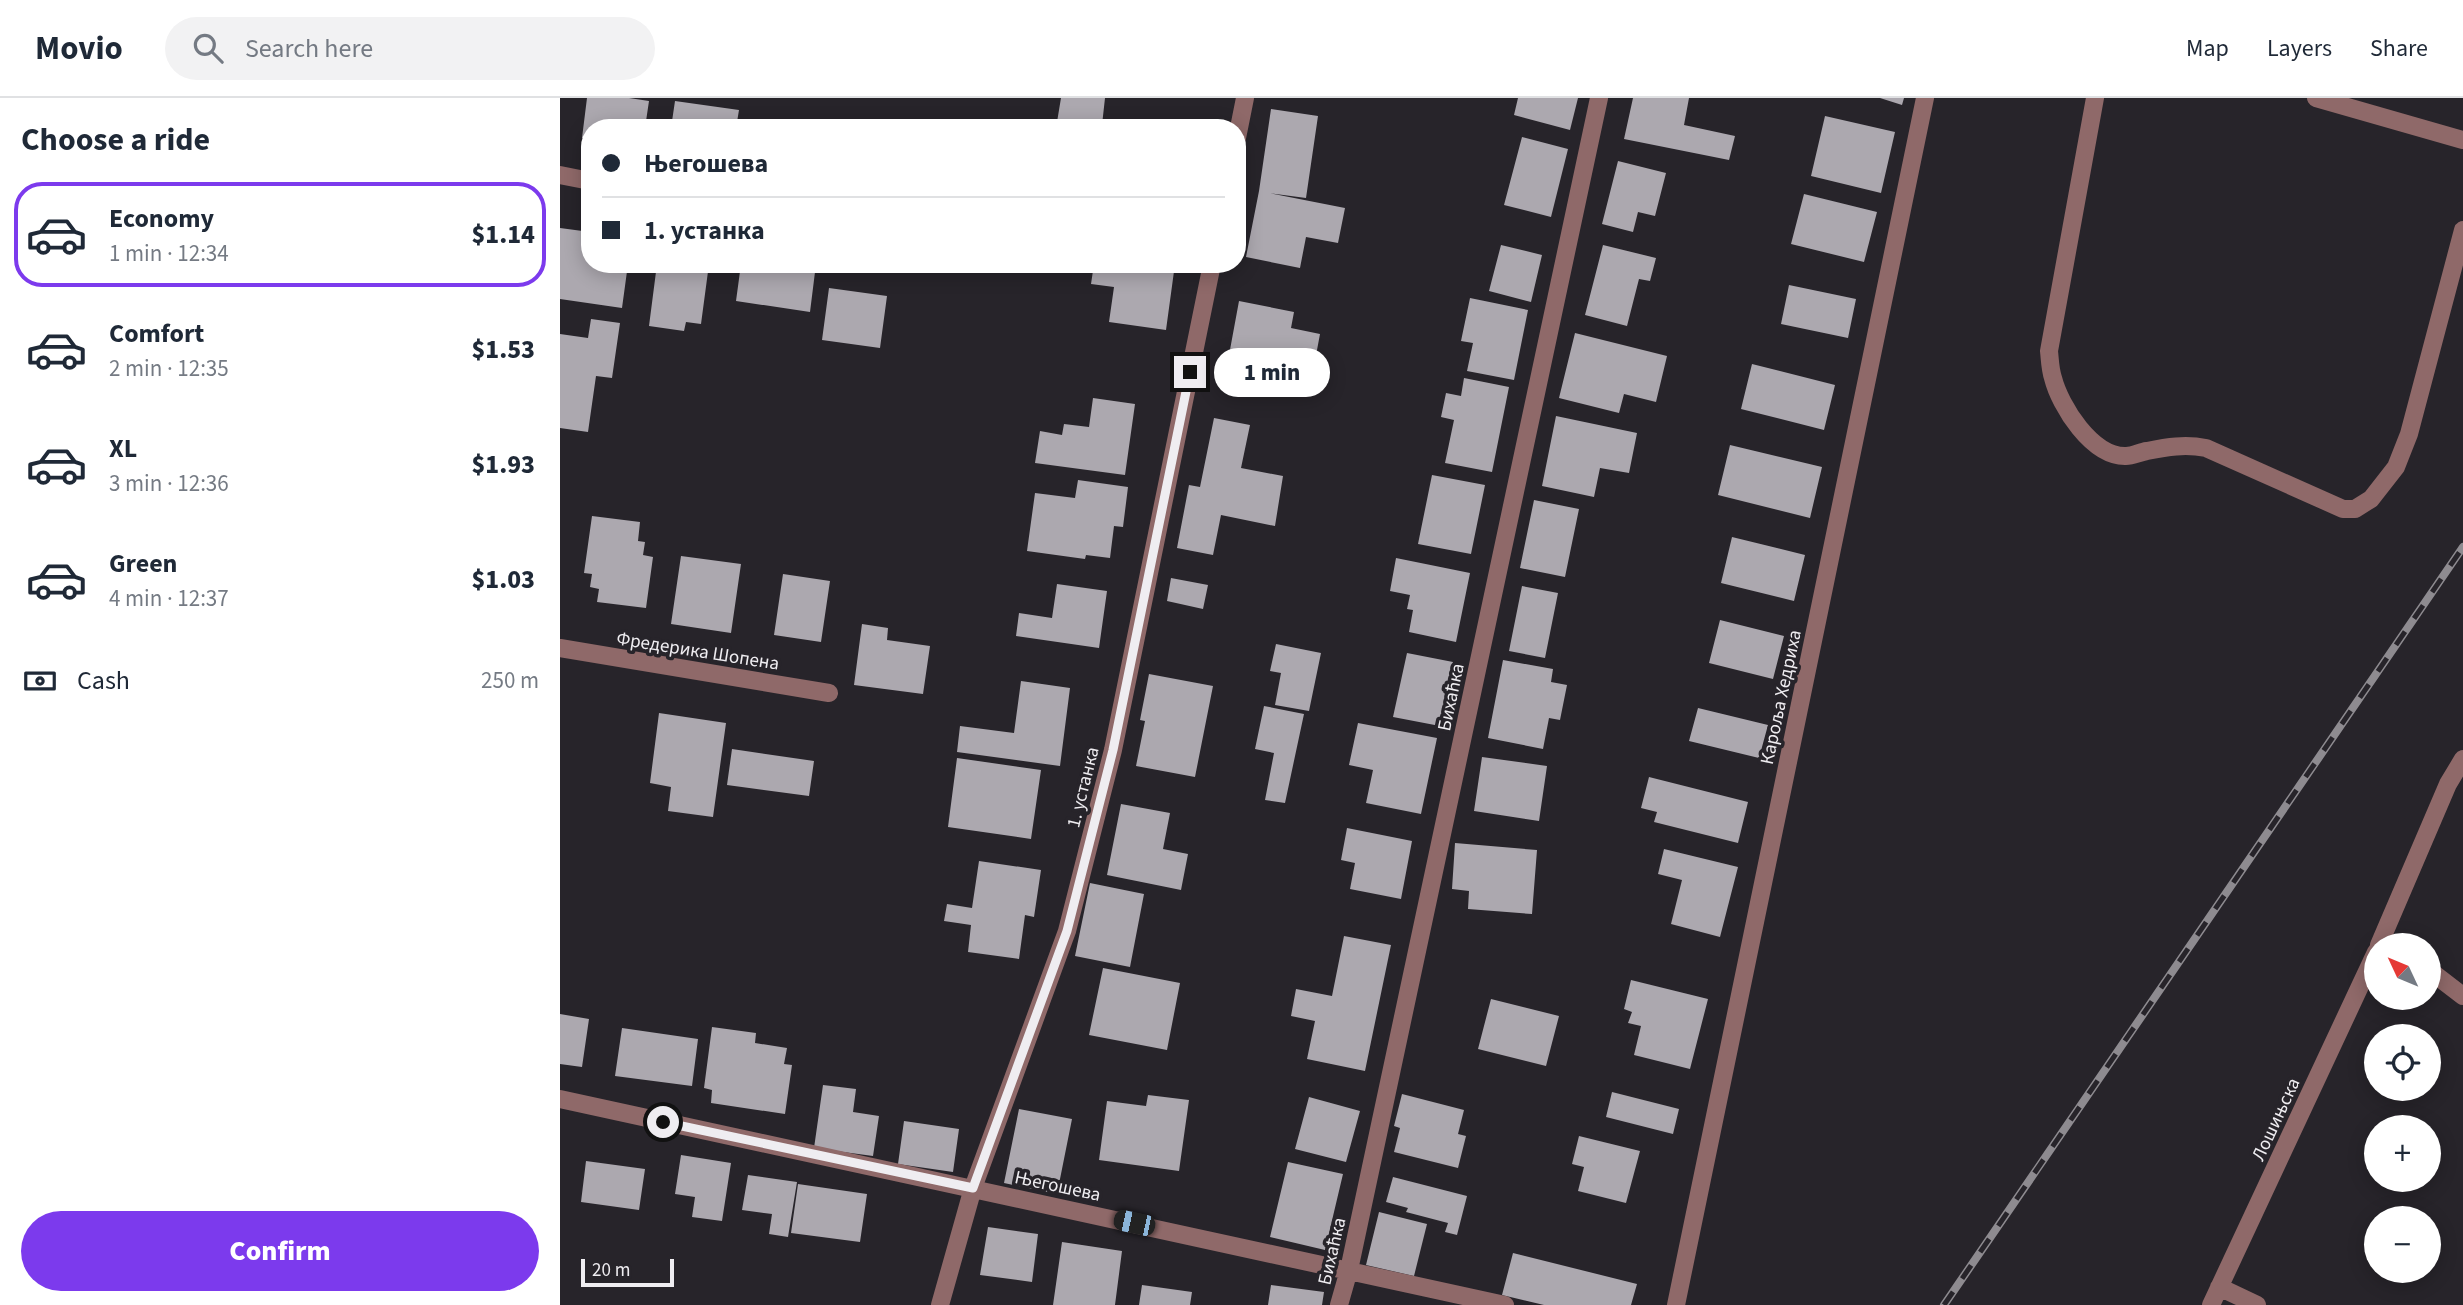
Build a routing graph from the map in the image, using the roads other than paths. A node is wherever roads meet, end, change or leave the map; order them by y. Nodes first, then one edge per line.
1 (1245, 98) edge
2 (1599, 98) edge
3 (1925, 98) edge
4 (2095, 98) edge
5 (2316, 98) edge
6 (1241, 119) edge
7 (2463, 140) edge
8 (560, 175) edge
9 (581, 179) edge
10 (2463, 230) edge
11 (1210, 273) edge
12 (560, 648) edge
13 (830, 693) dead end
14 (2463, 760) edge
15 (2384, 933) edge
16 (2364, 977) edge
17 (2441, 979) edge
18 (2463, 996) edge
19 (560, 1099) edge
20 (973, 1188) junction
21 (1349, 1270) junction
22 (2219, 1287) junction
23 (940, 1305) edge
24 (1339, 1305) edge
25 (1505, 1305) edge
26 (1676, 1305) edge
27 (2211, 1305) edge
28 (2257, 1305) edge

1 - 6 street
2 - 21 street, Бихаћка
3 - 26 street, Кароља Хедриха
4 - 10 street
5 - 7 street
8 - 9 street
11 - 20 street, 1. устанка
12 - 13 street, Фредерика Шопена
14 - 15 street
16 - 22 street, Лошињска
17 - 18 street
19 - 20 street, Његошева
20 - 21 street, Његошева
20 - 23 street, 1. устанка
21 - 24 street, Бихаћка
21 - 25 street, Његошева
22 - 27 street, Лошињска
22 - 28 street

